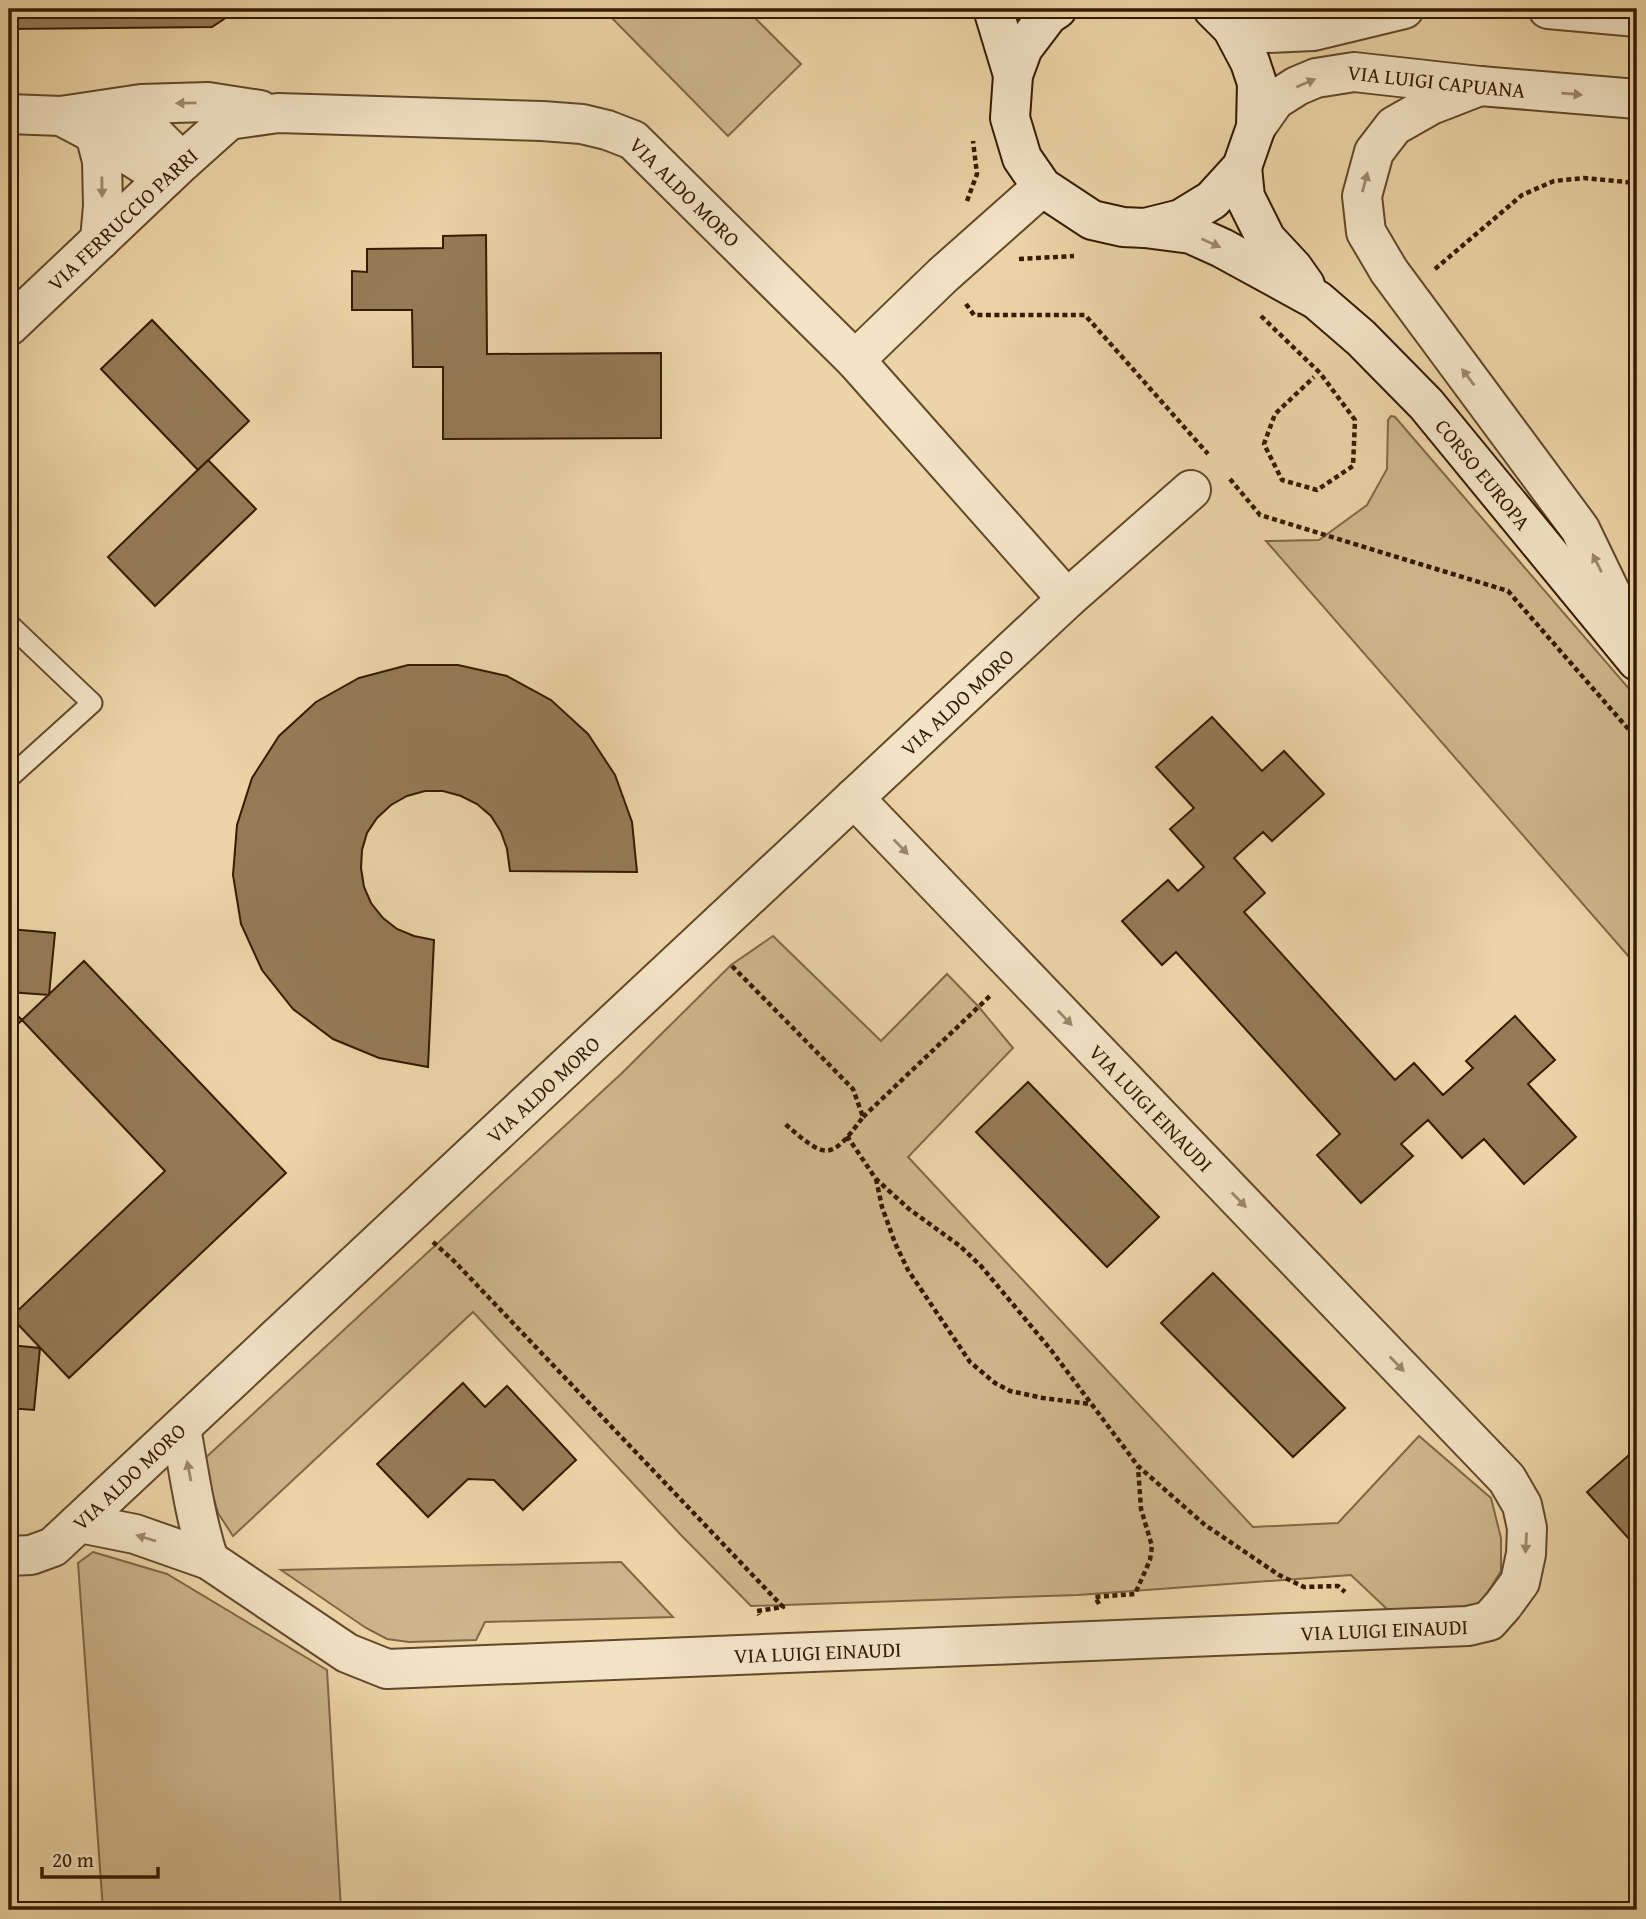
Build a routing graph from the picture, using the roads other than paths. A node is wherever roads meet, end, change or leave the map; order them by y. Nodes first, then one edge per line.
1 (993, 9) edge
2 (1057, 9) edge
3 (1404, 9) edge
4 (1548, 9) edge
5 (1637, 17) edge
6 (1222, 18) edge
7 (1013, 75) junction
8 (1480, 86) junction
9 (1637, 99) edge
10 (278, 113) junction
11 (9, 114) edge
12 (61, 116) junction
13 (1256, 127) junction
14 (95, 134) junction
15 (184, 160) junction
16 (1242, 167) junction
17 (1042, 187) junction
18 (1144, 228) junction
19 (100, 240) junction
20 (1317, 300) junction
21 (9, 326) edge
22 (855, 360) junction
23 (1191, 490) dead end
24 (1067, 599) junction
25 (9, 624) edge
26 (1637, 647) edge
27 (1637, 661) edge
28 (9, 778) edge
29 (854, 798) junction
30 (181, 1429) junction
31 (80, 1523) junction
32 (9, 1556) edge
33 (209, 1560) junction

1 - 7 street
2 - 7 street
3 - 6 street
4 - 5 street
6 - 13 street
7 - 17 street
8 -> 9 street, VIA LUIGI CAPUANA
13 -> 8 street, VIA LUIGI CAPUANA
26 -> 8 street
10 -> 12 street, VIA ALDO MORO
10 - 15 street, VIA ALDO MORO
10 - 22 street, VIA ALDO MORO
11 - 12 street, VIA ALDO MORO
12 - 14 street, VIA ALDO MORO
12 - 15 street, VIA ALDO MORO
13 - 16 street
14 - 15 street, VIA ALDO MORO
14 -> 19 street
15 - 19 street, VIA FERRUCCIO PARRI
16 - 18 street
16 - 20 street, CORSO EUROPA
17 - 18 street, CORSO EUROPA
17 - 22 street
18 -> 20 street, CORSO EUROPA
19 - 21 street, VIA FERRUCCIO PARRI
20 - 27 street, CORSO EUROPA
22 - 24 street, VIA ALDO MORO
23 - 24 street, VIA ALDO MORO
24 - 29 street, VIA ALDO MORO
25 - 28 lane
29 - 30 street, VIA ALDO MORO
29 -> 33 street, VIA LUIGI EINAUDI
30 - 31 street, VIA ALDO MORO
33 -> 30 street
31 - 32 street, VIA ALDO MORO
33 -> 31 street, VIA LUIGI EINAUDI

